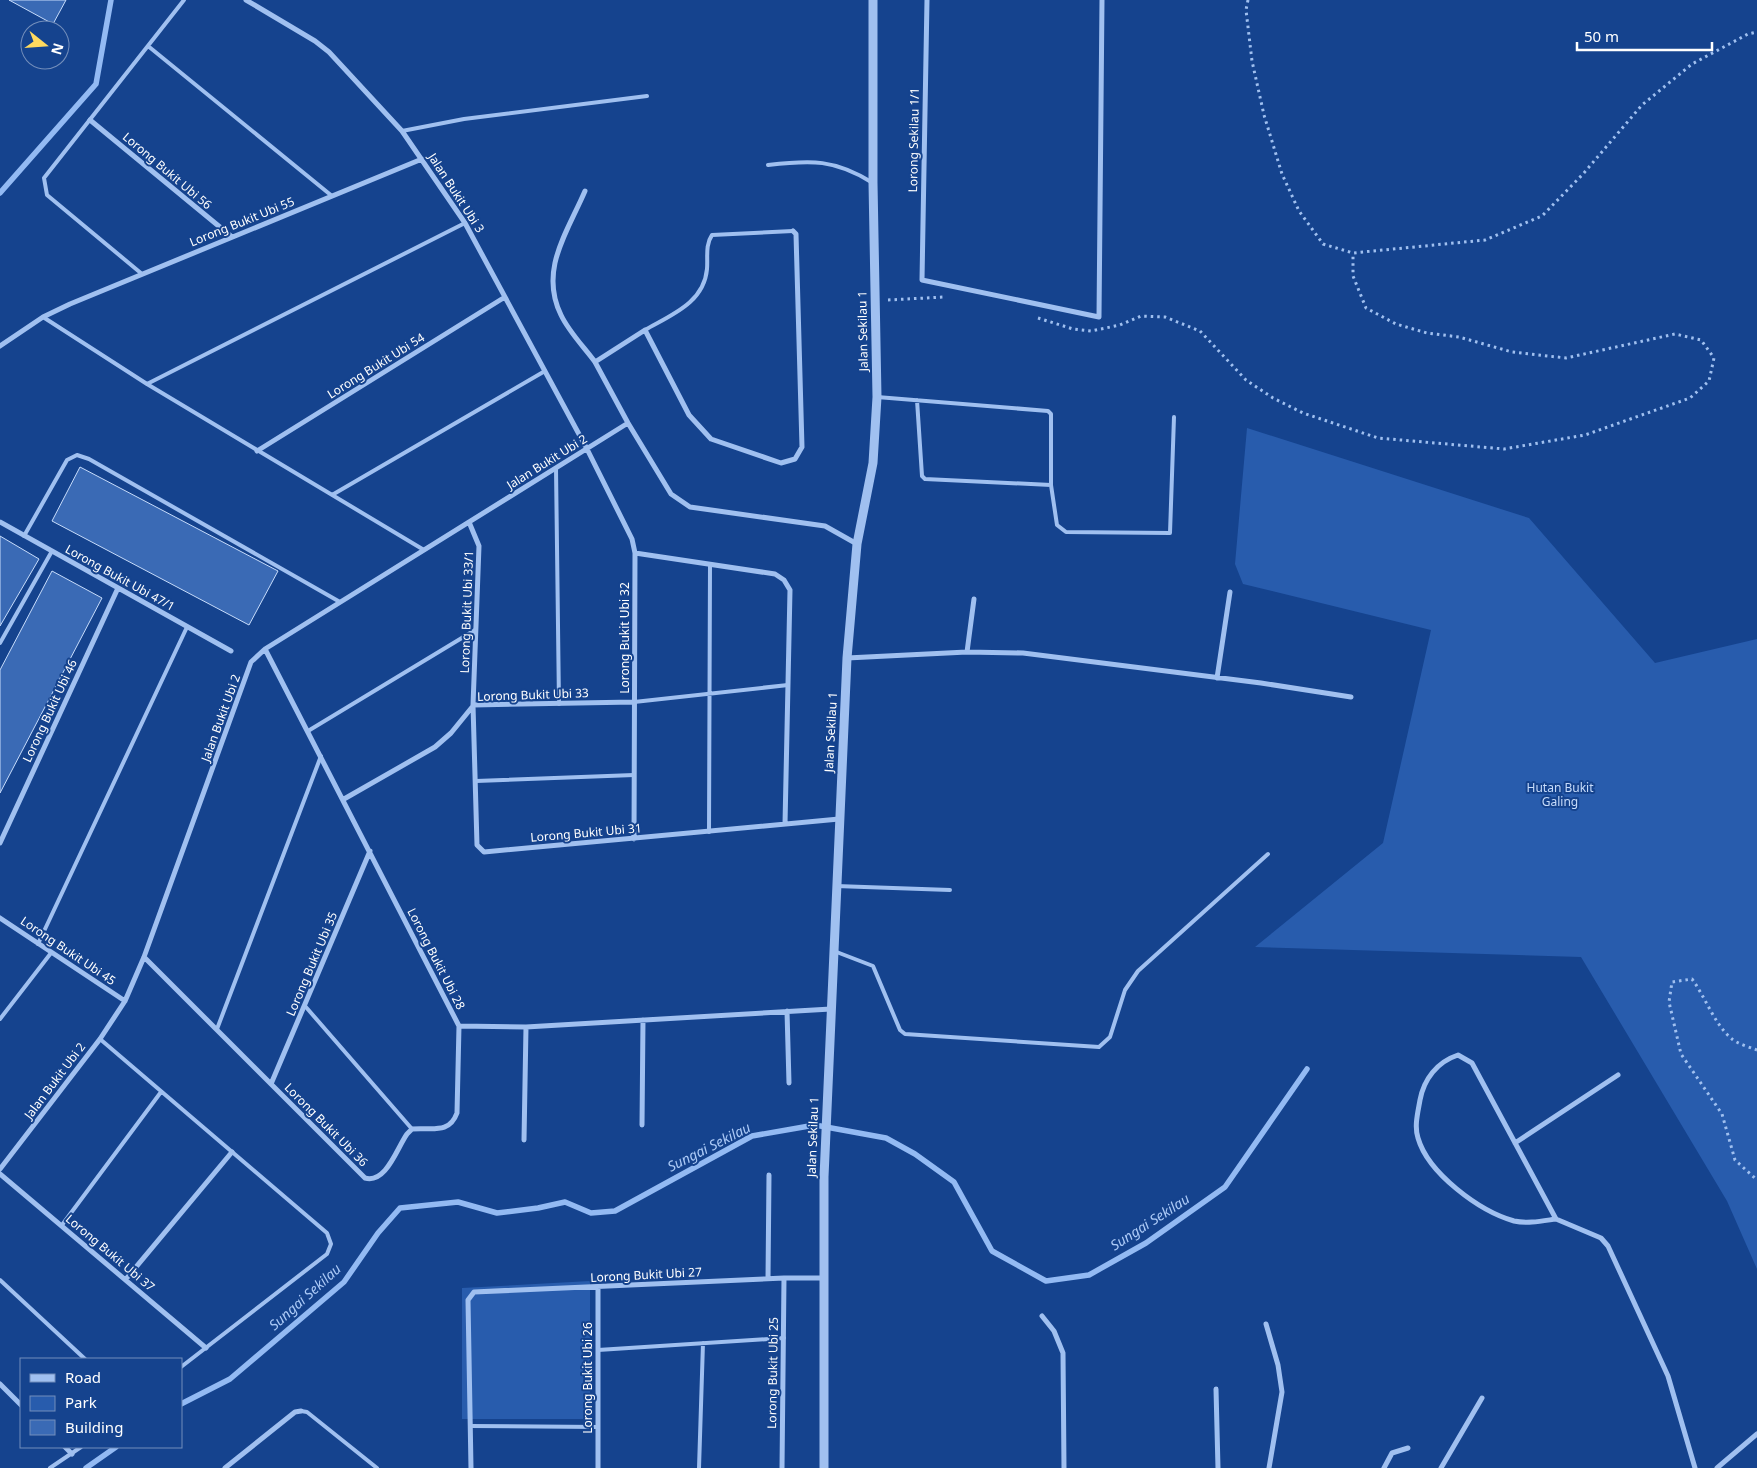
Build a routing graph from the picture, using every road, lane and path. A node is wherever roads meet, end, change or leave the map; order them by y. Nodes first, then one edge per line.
1 (184, 0) edge
2 (246, 0) edge
3 (875, 0) edge
4 (927, 0) edge
5 (1102, 0) edge
6 (1248, 0) edge
7 (1757, 32) edge
8 (148, 46) junction
9 (647, 96) dead end
10 (90, 120) junction
11 (402, 131) junction
12 (422, 159) junction
13 (768, 165) dead end
14 (872, 183) junction
15 (584, 191) dead end
16 (332, 196) junction
17 (465, 223) junction
18 (793, 232) joint
19 (232, 237) junction
20 (1353, 253) junction
21 (142, 274) junction
22 (505, 297) junction
23 (950, 297) dead end
24 (875, 301) junction
25 (43, 317) junction
26 (1037, 317) dead end
27 (645, 330) junction
28 (0, 346) edge
29 (595, 362) junction
30 (545, 371) junction
31 (147, 384) junction
32 (877, 397) junction
33 (918, 400) junction
34 (1174, 417) dead end
35 (628, 423) junction
36 (587, 448) junction
37 (257, 451) junction
38 (556, 468) junction
39 (1051, 485) junction
40 (332, 495) junction
41 (0, 522) edge
42 (469, 522) junction
43 (24, 536) junction
44 (857, 544) junction
45 (424, 550) junction
46 (52, 551) junction
47 (635, 553) junction
48 (710, 565) junction
49 (118, 588) junction
50 (1230, 592) dead end
51 (974, 599) dead end
52 (340, 602) junction
53 (187, 627) junction
54 (475, 630) junction
55 (0, 643) edge
56 (265, 649) junction
57 (231, 651) dead end
58 (967, 652) junction
59 (847, 658) junction
60 (1217, 678) junction
61 (788, 685) junction
62 (710, 693) junction
63 (1351, 697) dead end
64 (634, 702) junction
65 (559, 704) junction
66 (473, 706) junction
67 (308, 730) junction
68 (321, 756) junction
69 (634, 775) junction
70 (476, 781) junction
71 (344, 799) junction
72 (839, 819) junction
73 (785, 824) junction
74 (710, 832) junction
75 (634, 839) junction
76 (0, 843) edge
77 (370, 851) junction
78 (1268, 854) dead end
79 (836, 886) junction
80 (950, 890) dead end
81 (0, 918) edge
82 (38, 944) junction
83 (834, 951) junction
84 (51, 953) junction
85 (144, 956) junction
86 (125, 1001) junction
87 (304, 1006) junction
88 (831, 1009) junction
89 (786, 1012) junction
90 (0, 1019) edge
91 (643, 1020) junction
92 (459, 1026) junction
93 (526, 1027) junction
94 (217, 1029) junction
95 (100, 1039) junction
96 (1757, 1050) edge
97 (1618, 1075) dead end
98 (789, 1083) dead end
99 (271, 1084) junction
100 (161, 1092) junction
101 (642, 1125) dead end
102 (412, 1129) junction
103 (524, 1140) dead end
104 (1515, 1143) junction
105 (232, 1152) junction
106 (0, 1169) edge
107 (0, 1174) edge
108 (768, 1175) dead end
109 (1757, 1180) edge
110 (1556, 1219) junction
111 (62, 1226) junction
112 (784, 1278) junction
113 (824, 1278) junction
114 (126, 1279) junction
115 (768, 1279) junction
116 (0, 1280) edge
117 (598, 1288) junction
118 (1042, 1316) dead end
119 (1266, 1324) dead end
120 (784, 1338) junction
121 (703, 1343) junction
122 (206, 1348) junction
123 (598, 1350) junction
124 (84, 1358) edge
125 (182, 1367) edge
126 (0, 1384) edge
127 (1216, 1389) dead end
128 (1482, 1398) dead end
129 (20, 1404) edge
130 (301, 1411) joint
131 (470, 1426) junction
132 (598, 1427) junction
133 (1757, 1434) edge
134 (66, 1448) edge
135 (80, 1448) edge
136 (1408, 1448) dead end
137 (72, 1454) junction
138 (50, 1468) edge
139 (225, 1468) edge
140 (377, 1468) edge
141 (470, 1468) edge
142 (598, 1468) edge
143 (699, 1468) edge
144 (782, 1468) edge
145 (824, 1468) edge
146 (1064, 1468) edge
147 (1218, 1468) edge
148 (1270, 1468) edge
149 (1384, 1468) edge
150 (1440, 1468) edge
151 (1695, 1468) edge
152 (1716, 1468) edge

1 - 8 lane
2 - 11 street, Jalan Bukit Ubi 3
3 - 14 street, Jalan Sekilau 1
4 - 5 street, Lorong Sekilau 1/1
6 - 20 path
7 - 20 path
8 - 10 lane
8 - 16 lane
9 - 11 lane
10 - 19 street, Lorong Bukit Ubi 56
10 - 21 lane
11 - 12 street, Jalan Bukit Ubi 3
12 - 16 street, Lorong Bukit Ubi 55
12 - 17 street, Jalan Bukit Ubi 3
13 - 14 lane
14 - 24 street, Jalan Sekilau 1
15 - 29 street
16 - 19 street, Lorong Bukit Ubi 55
17 - 22 street, Jalan Bukit Ubi 3
17 - 31 lane
18 - 27 lane
18 - 27 street
19 - 21 street, Lorong Bukit Ubi 55
20 - 26 path
21 - 25 street, Lorong Bukit Ubi 55
22 - 30 street, Jalan Bukit Ubi 3
22 - 37 street, Lorong Bukit Ubi 54
23 - 24 path
24 - 32 street, Jalan Sekilau 1
25 - 28 street, Lorong Bukit Ubi 55
25 - 31 lane
27 - 29 street
29 - 35 street
30 - 36 street, Jalan Bukit Ubi 3
30 - 40 lane
31 - 37 lane
32 - 33 lane
32 - 44 street, Jalan Sekilau 1
33 - 39 lane
33 - 39 lane
34 - 39 lane
35 - 36 street, Jalan Bukit Ubi 2
35 - 44 street
36 - 38 street, Jalan Bukit Ubi 2
36 - 47 street, Lorong Bukit Ubi 32
37 - 40 lane
38 - 42 street, Jalan Bukit Ubi 2
38 - 65 lane
40 - 45 lane
41 - 43 street, Lorong Bukit Ubi 47/1
42 - 45 street, Jalan Bukit Ubi 2
42 - 54 street, Lorong Bukit Ubi 33/1
43 - 46 street, Lorong Bukit Ubi 47/1
43 - 52 lane
44 - 59 street, Jalan Sekilau 1
45 - 52 street, Jalan Bukit Ubi 2
46 - 49 street, Lorong Bukit Ubi 47/1
46 - 55 lane
47 - 48 street
47 - 64 street, Lorong Bukit Ubi 32
48 - 61 street
48 - 62 lane
49 - 53 street, Lorong Bukit Ubi 47/1
49 - 76 street, Lorong Bukit Ubi 46
50 - 60 street
51 - 58 street
52 - 56 street, Jalan Bukit Ubi 2
53 - 57 street, Lorong Bukit Ubi 47/1
53 - 82 lane
54 - 66 street, Lorong Bukit Ubi 33/1
54 - 67 lane
56 - 67 street, Lorong Bukit Ubi 28
56 - 85 street, Jalan Bukit Ubi 2
58 - 59 street
58 - 60 street
59 - 72 street, Jalan Sekilau 1
60 - 63 street
61 - 62 lane
61 - 73 street
62 - 64 lane
62 - 74 lane
64 - 65 street, Lorong Bukit Ubi 33
64 - 69 street, Lorong Bukit Ubi 32
65 - 66 street, Lorong Bukit Ubi 33
66 - 70 street, Lorong Bukit Ubi 31
66 - 71 street, Lorong Bukit Ubi 33
67 - 68 street, Lorong Bukit Ubi 28
68 - 71 street, Lorong Bukit Ubi 28
68 - 94 lane
69 - 70 lane
69 - 75 street, Lorong Bukit Ubi 32
70 - 75 street, Lorong Bukit Ubi 31
71 - 77 street, Lorong Bukit Ubi 28
72 - 73 street, Lorong Bukit Ubi 31
72 - 79 street, Jalan Sekilau 1
73 - 74 street, Lorong Bukit Ubi 31
74 - 75 street, Lorong Bukit Ubi 31
77 - 87 street, Lorong Bukit Ubi 35
77 - 92 street, Lorong Bukit Ubi 28
78 - 83 lane
79 - 80 lane
79 - 83 street, Jalan Sekilau 1
81 - 82 street, Lorong Bukit Ubi 45
82 - 84 street, Lorong Bukit Ubi 45
83 - 88 street, Jalan Sekilau 1
84 - 86 street, Lorong Bukit Ubi 45
84 - 90 lane
85 - 86 street, Jalan Bukit Ubi 2
85 - 94 street, Lorong Bukit Ubi 36
86 - 95 street, Jalan Bukit Ubi 2
87 - 99 street, Lorong Bukit Ubi 35
87 - 102 lane
88 - 89 street, Lorong Bukit Ubi 28
88 - 113 street, Jalan Sekilau 1
89 - 91 street, Lorong Bukit Ubi 28
89 - 98 street
91 - 93 street, Lorong Bukit Ubi 28
91 - 101 street
92 - 93 street, Lorong Bukit Ubi 28
92 - 102 street
93 - 103 street
94 - 99 street, Lorong Bukit Ubi 36
95 - 100 lane
95 - 106 street, Jalan Bukit Ubi 2
96 - 109 path
97 - 104 street
99 - 102 street, Lorong Bukit Ubi 36
100 - 105 lane
100 - 111 lane
104 - 110 street
104 - 110 street
105 - 114 street
105 - 122 lane
107 - 111 street, Lorong Bukit Ubi 37
108 - 115 street
110 - 151 street
111 - 114 street, Lorong Bukit Ubi 37
112 - 113 street, Lorong Bukit Ubi 27
112 - 115 street, Lorong Bukit Ubi 27
112 - 120 street, Lorong Bukit Ubi 25
113 - 145 street, Jalan Sekilau 1
114 - 122 street, Lorong Bukit Ubi 37
115 - 117 street, Lorong Bukit Ubi 27
116 - 124 lane
117 - 123 street, Lorong Bukit Ubi 26
117 - 131 street, Lorong Bukit Ubi 27
118 - 146 street
119 - 148 street
120 - 121 lane
120 - 144 street, Lorong Bukit Ubi 25
121 - 123 lane
121 - 143 lane
122 - 125 lane
123 - 132 street, Lorong Bukit Ubi 26
126 - 129 street
127 - 147 street
128 - 150 street
130 - 139 street
130 - 140 lane
131 - 132 lane
131 - 141 street
132 - 142 street, Lorong Bukit Ubi 26
133 - 152 street
134 - 137 street
135 - 137 lane
136 - 149 street
137 - 138 lane

